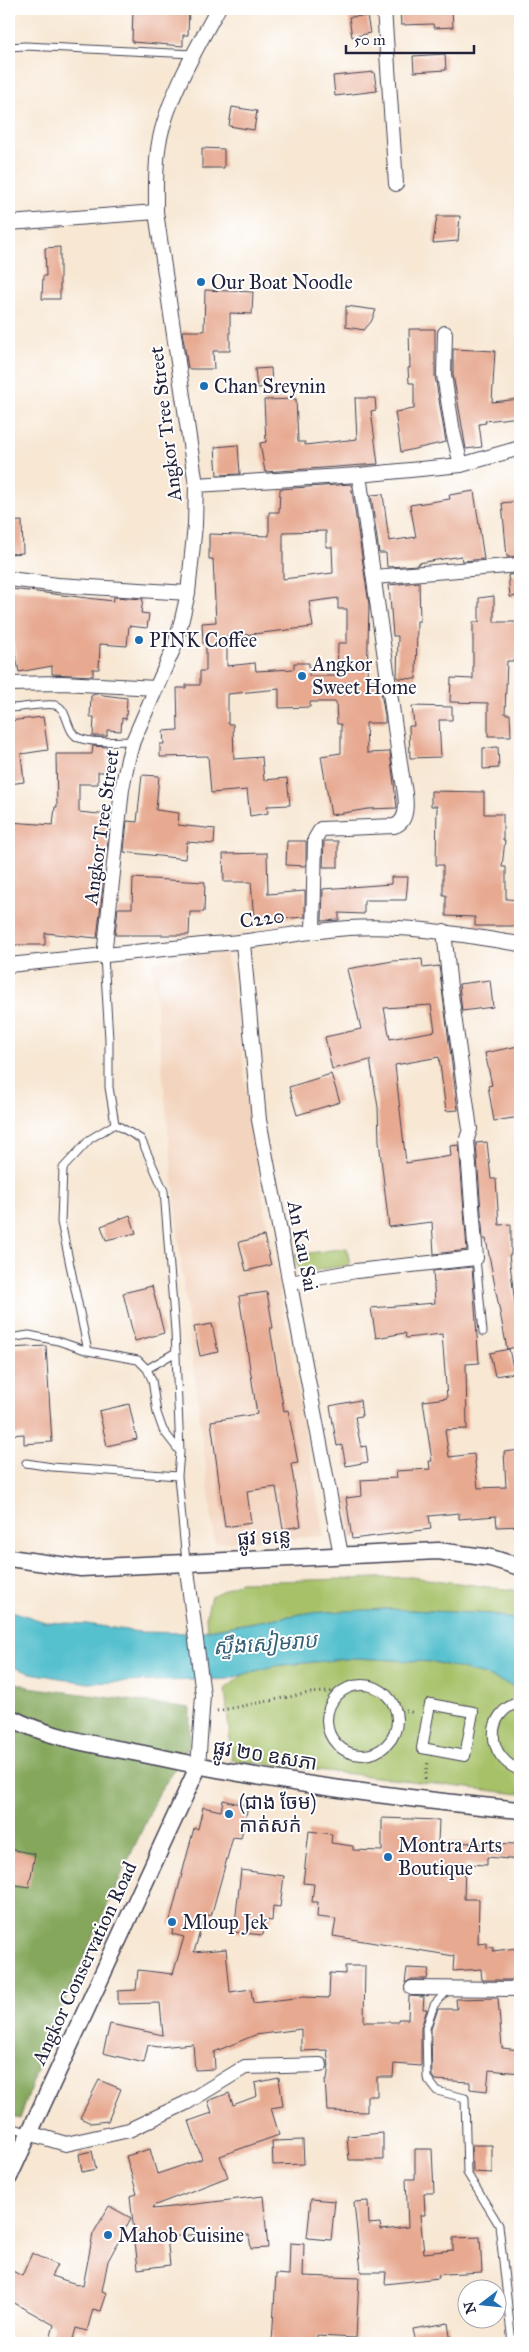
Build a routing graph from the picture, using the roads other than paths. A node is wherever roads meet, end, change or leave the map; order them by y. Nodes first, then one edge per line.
1 (218, 9) edge
2 (384, 9) edge
3 (9, 47) edge
4 (194, 54) junction
5 (396, 184) dead end
6 (156, 212) junction
7 (9, 223) edge
8 (445, 333) dead end
9 (520, 448) edge
10 (461, 465) junction
11 (359, 475) junction
12 (196, 485) junction
13 (520, 565) edge
14 (374, 577) junction
15 (9, 579) edge
16 (188, 594) junction
17 (9, 684) edge
18 (156, 688) junction
19 (9, 708) edge
20 (133, 741) junction
21 (444, 931) junction
22 (313, 932) junction
23 (243, 943) junction
24 (520, 944) edge
25 (104, 956) junction
26 (9, 965) edge
27 (115, 1124) junction
28 (476, 1258) junction
29 (290, 1283) junction
30 (483, 1332) dead end
31 (9, 1338) edge
32 (88, 1351) junction
33 (176, 1352) junction
34 (147, 1368) junction
35 (180, 1452) junction
36 (26, 1463) dead end
37 (178, 1476) junction
38 (341, 1555) junction
39 (9, 1558) edge
40 (186, 1562) junction
41 (520, 1567) edge
42 (343, 1691) joint
43 (520, 1702) edge
44 (428, 1715) joint
45 (9, 1717) edge
46 (198, 1767) junction
47 (520, 1770) edge
48 (520, 1810) edge
49 (412, 1988) dead end
50 (450, 1988) junction
51 (520, 1989) edge
52 (320, 2065) dead end
53 (9, 2126) edge
54 (29, 2133) junction
55 (9, 2176) edge
56 (512, 2343) edge

1 - 4 street, Angkor Tree Street
2 - 5 street
3 - 4 lane
4 - 6 street, Angkor Tree Street
6 - 7 street
6 - 12 street, Angkor Tree Street
8 - 10 street
9 - 10 street
10 - 11 street
11 - 12 street
11 - 14 street
12 - 16 street, Angkor Tree Street
13 - 14 street
14 - 22 street
15 - 16 street
16 - 18 street, Angkor Tree Street
17 - 18 street
18 - 20 street, Angkor Tree Street
19 - 20 lane
20 - 25 street, Angkor Tree Street
21 - 22 street, C220
21 - 24 street, C220
21 - 28 street
22 - 23 street, C220
23 - 25 street, C220
23 - 29 street, An Kau Sai
25 - 26 street, C220
25 - 27 lane
27 - 32 lane
27 - 33 lane
28 - 29 street
28 - 30 lane
29 - 38 street, An Kau Sai
31 - 32 lane
32 - 34 lane
33 - 34 lane
33 - 35 lane
34 - 35 lane
35 - 37 lane
36 - 37 lane
37 - 40 lane
38 - 40 street, ផ្លូវ ទន្លេ
38 - 41 street, ផ្លូវ ទន្លេ
39 - 40 street, ផ្លូវ ទន្លេ
40 - 46 street
42 - 42 street
43 - 47 street
44 - 44 street
45 - 46 street, ផ្លូវ ២០ ឧសភា
46 - 48 street, ផ្លូវ ២០ ឧសភា
46 - 54 street, Angkor Conservation Road
49 - 50 street
50 - 51 street
50 - 56 lane
52 - 54 street
53 - 54 lane
54 - 55 street, Angkor Conservation Road

